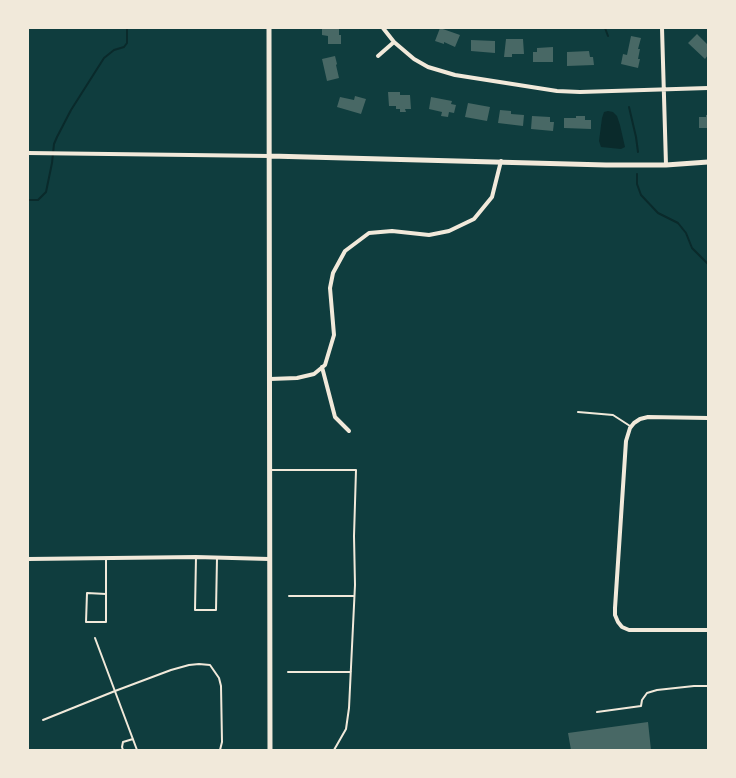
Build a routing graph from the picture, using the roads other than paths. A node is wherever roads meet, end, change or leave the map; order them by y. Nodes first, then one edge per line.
1 (269, 28) edge
2 (383, 28) edge
3 (662, 28) edge
4 (394, 42) junction
5 (378, 56) dead end
6 (708, 88) edge
7 (664, 90) junction
8 (30, 153) edge
9 (270, 156) junction
10 (501, 161) junction
11 (708, 162) edge
12 (666, 165) junction
13 (322, 367) junction
14 (270, 379) junction
15 (578, 412) dead end
16 (708, 418) edge
17 (631, 426) junction
18 (349, 431) dead end
19 (270, 470) junction
20 (196, 557) junction
21 (217, 557) junction
22 (106, 558) junction
23 (28, 559) edge
24 (269, 559) junction
25 (106, 594) junction
26 (289, 596) dead end
27 (353, 596) junction
28 (708, 630) edge
29 (94, 638) dead end
30 (288, 672) dead end
31 (351, 672) junction
32 (708, 686) edge
33 (115, 691) junction
34 (597, 712) dead end
35 (43, 720) dead end
36 (133, 739) junction
37 (123, 750) edge
38 (137, 750) edge
39 (220, 750) edge
40 (270, 750) edge
41 (334, 750) edge

1 - 9 street
2 - 4 street
3 - 7 street
4 - 5 street
4 - 7 street
6 - 7 street
7 - 12 street
8 - 9 street
9 - 10 street
9 - 14 street
10 - 12 street
10 - 13 street
11 - 12 street
13 - 14 street
13 - 18 street
14 - 19 street
15 - 17 lane
16 - 17 street
17 - 28 street
19 - 24 street
19 - 27 lane
20 - 21 street
20 - 21 lane
20 - 22 street
21 - 24 street
22 - 23 street
22 - 25 lane
24 - 40 street
25 - 25 lane
26 - 27 lane
27 - 31 lane
29 - 33 lane
30 - 31 lane
31 - 41 lane
32 - 34 lane
33 - 35 lane
33 - 36 lane
33 - 39 lane
36 - 37 lane
36 - 38 lane

